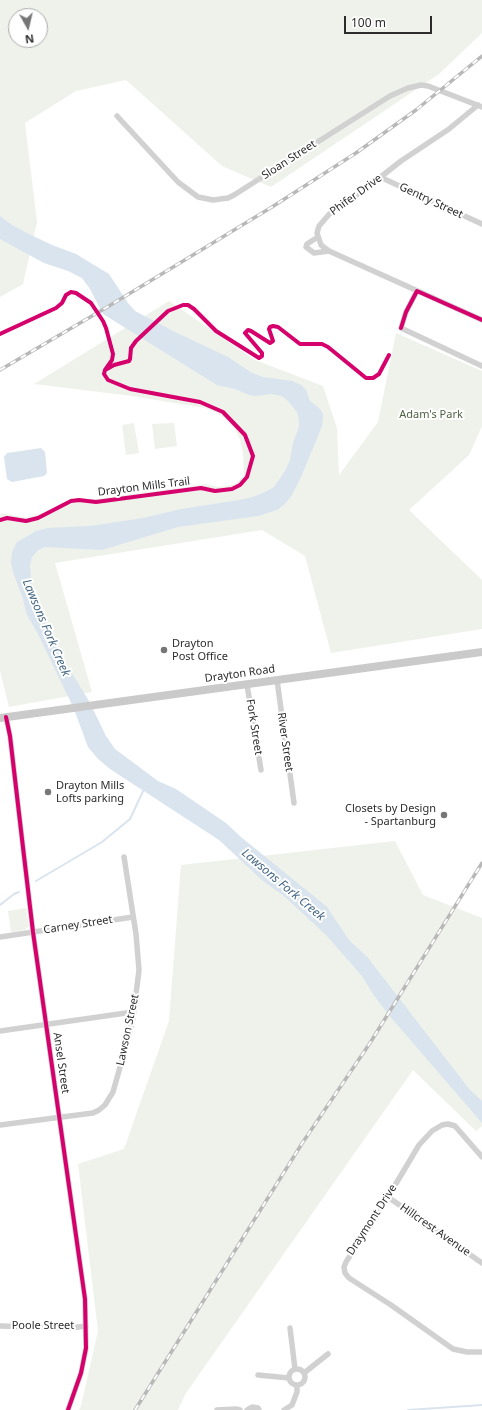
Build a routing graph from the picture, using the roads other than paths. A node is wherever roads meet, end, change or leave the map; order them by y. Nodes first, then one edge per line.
1 (480, 106) edge
2 (117, 116) dead end
3 (380, 177) junction
4 (482, 224) edge
5 (318, 237) junction
6 (329, 251) junction
7 (416, 291) junction
8 (482, 320) edge
9 (482, 366) edge
10 (482, 652) edge
11 (276, 680) junction
12 (247, 684) junction
13 (3, 718) edge
14 (261, 770) dead end
15 (294, 803) dead end
16 (124, 857) dead end
17 (133, 917) junction
18 (33, 932) junction
19 (0, 937) edge
20 (134, 1012) junction
21 (46, 1024) junction
22 (0, 1031) edge
23 (60, 1117) junction
24 (0, 1126) edge
25 (482, 1158) edge
26 (388, 1197) junction
27 (482, 1263) edge
28 (0, 1326) edge
29 (86, 1326) junction
30 (290, 1328) dead end
31 (482, 1352) edge
32 (328, 1354) dead end
33 (295, 1370) junction
34 (304, 1373) junction
35 (258, 1375) dead end
36 (289, 1378) junction
37 (297, 1385) junction
38 (68, 1410) edge
39 (217, 1410) edge
40 (240, 1410) edge
41 (247, 1410) edge
42 (259, 1410) edge
43 (284, 1410) edge

1 - 2 street, Sloan Street
1 - 3 street, Phifer Drive
3 - 4 street, Gentry Street
3 - 5 street, Phifer Drive
5 - 6 street
5 - 6 street, Phifer Drive
6 - 7 street
7 - 8 street
7 - 9 street
10 - 11 main road, Drayton Road
11 - 12 main road, Drayton Road
11 - 15 street, River Street
12 - 13 main road, Drayton Road
12 - 14 street, Fork Street
13 - 18 street, Ansel Street
16 - 17 street, Lawson Street
17 - 18 street, Carney Street
17 - 20 street, Lawson Street
18 - 19 street, Carney Street
18 - 21 street, Ansel Street
20 - 21 street
20 - 23 street, Lawson Street
21 - 22 street
21 - 23 street, Ansel Street
23 - 24 street, Lawson Street
23 - 29 street, Ansel Street
25 - 26 street, Draymont Drive
26 - 27 street, Hillcrest Avenue
26 - 31 street, Draymont Drive
28 - 29 street, Poole Street
29 - 38 street, Ansel Street
30 - 33 street
32 - 34 street
33 - 34 street
33 - 36 street
34 - 37 street
35 - 36 street
36 - 37 street
37 - 43 street
39 - 40 street
41 - 42 street

